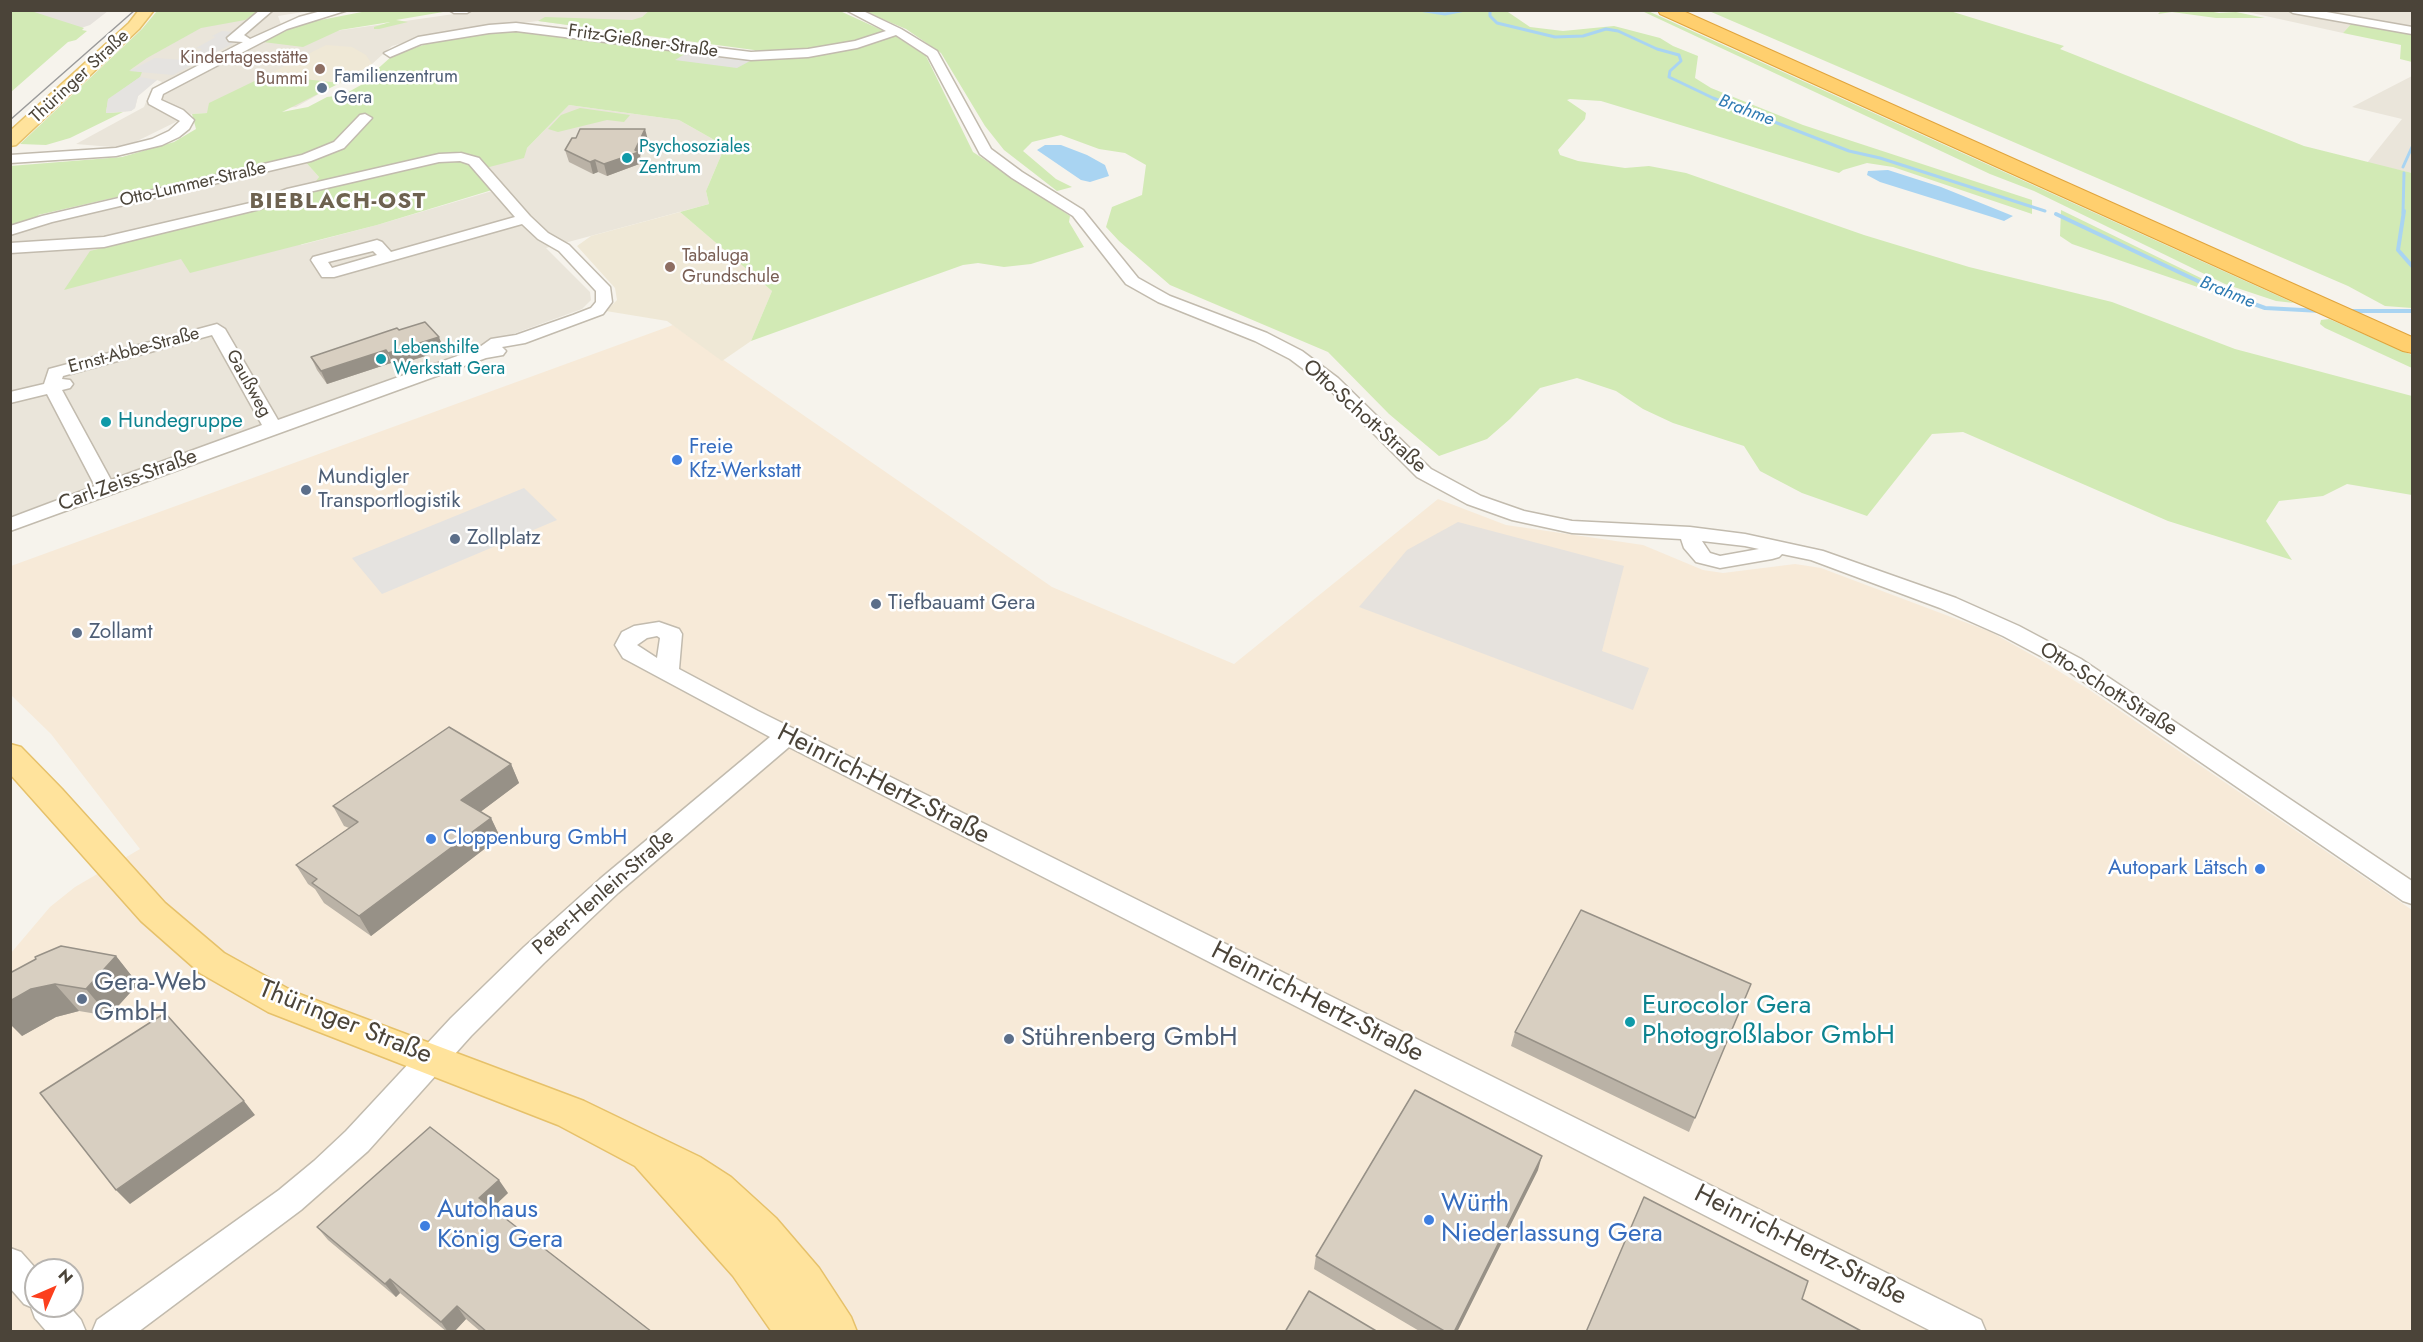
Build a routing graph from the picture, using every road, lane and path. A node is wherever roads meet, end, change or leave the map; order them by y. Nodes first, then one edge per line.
1 (147, 10) edge
2 (268, 10) edge
3 (343, 10) edge
4 (454, 10) edge
5 (467, 10) edge
6 (850, 10) edge
7 (1666, 10) edge
8 (1690, 10) edge
9 (2293, 10) edge
10 (897, 31) junction
11 (2412, 31) edge
12 (255, 40) junction
13 (390, 52) dead end
14 (365, 118) dead end
15 (10, 141) edge
16 (10, 159) edge
17 (525, 219) junction
18 (10, 231) edge
19 (10, 248) edge
20 (387, 256) dead end
21 (2412, 330) edge
22 (223, 339) joint
23 (2412, 346) edge
24 (51, 387) junction
25 (10, 398) edge
26 (273, 428) junction
27 (106, 489) junction
28 (10, 525) edge
29 (667, 672) dead end
30 (786, 736) junction
31 (10, 755) edge
32 (2412, 894) edge
33 (432, 1059) junction
34 (646, 1152) junction
35 (10, 1263) edge
36 (24, 1279) edge
37 (57, 1318) edge
38 (69, 1332) edge
39 (109, 1332) edge
40 (798, 1332) edge
41 (836, 1332) edge
42 (1968, 1332) edge

1 - 15 main road, Thüringer Straße
2 - 12 street
3 - 12 street
4 - 5 street
6 - 10 street, Otto-Schott-Straße
7 - 23 highway
8 - 21 highway
9 - 11 street
10 - 13 street, Fritz-Gießner-Straße
10 - 32 street, Otto-Schott-Straße
12 - 16 street
14 - 18 street, Otto-Lummer-Straße
17 - 19 street
17 - 20 street
17 - 26 street, Carl-Zeiss-Straße
22 - 24 street, Ernst-Abbe-Straße
22 - 26 street, Gaußweg
24 - 25 street, Ernst-Abbe-Straße
24 - 27 street
26 - 27 street, Carl-Zeiss-Straße
27 - 28 street, Carl-Zeiss-Straße
29 - 30 street, Heinrich-Hertz-Straße
30 - 33 street, Peter-Henlein-Straße
30 - 42 street, Heinrich-Hertz-Straße
31 - 33 main road, Thüringer Straße
33 - 34 main road, Thüringer Straße
33 - 39 street, Peter-Henlein-Straße
34 - 40 main road, Thüringer Straße
34 - 41 main road, Thüringer Straße
35 - 36 street
37 - 38 street

